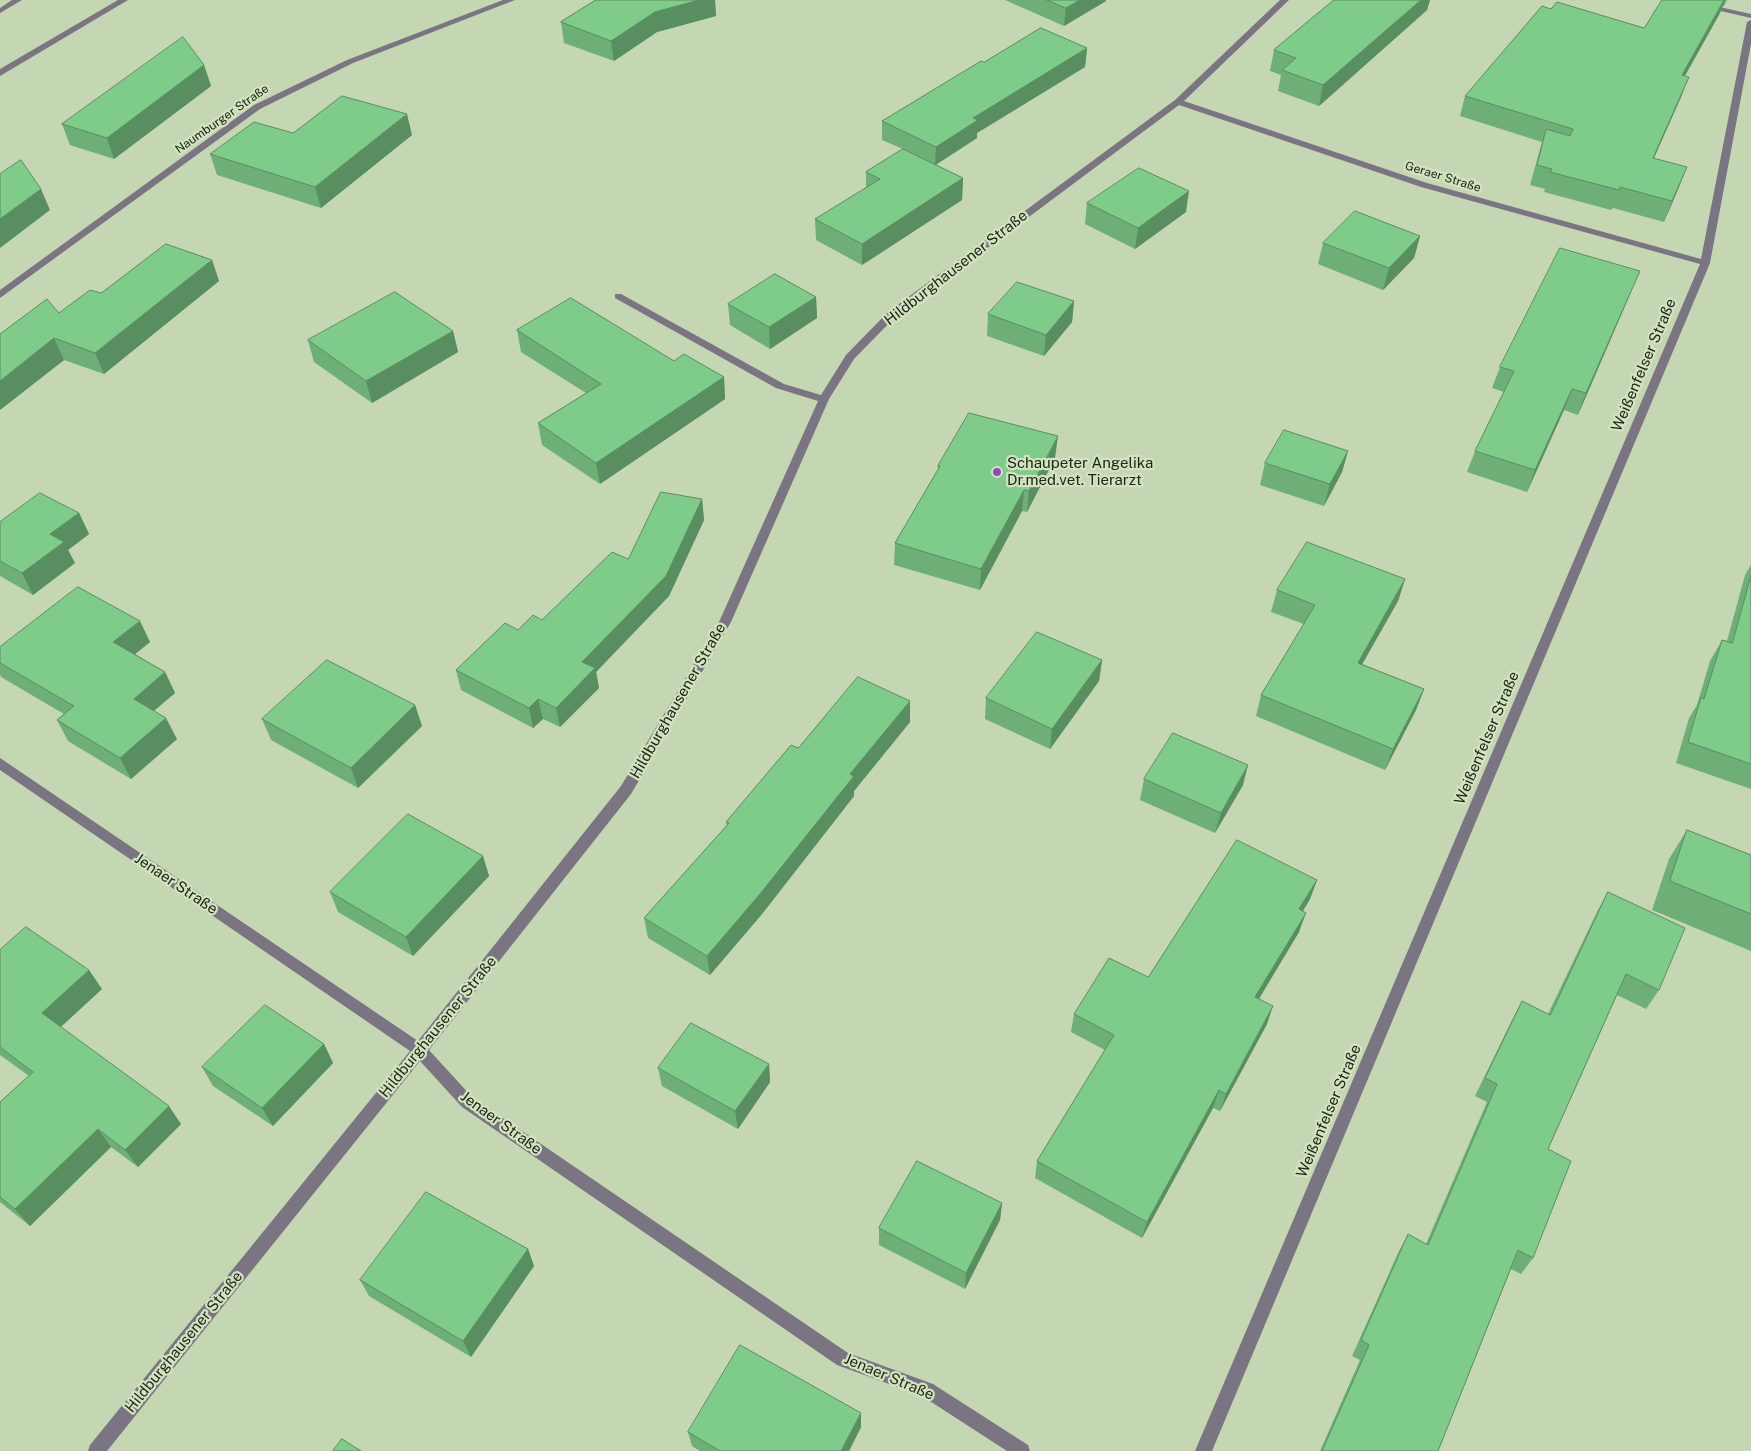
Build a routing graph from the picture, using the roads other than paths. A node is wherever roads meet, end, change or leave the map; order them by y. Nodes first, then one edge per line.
1 (18, 0) edge
2 (124, 0) edge
3 (511, 0) edge
4 (1285, 0) edge
5 (1677, 0) edge
6 (0, 11) edge
7 (1751, 16) edge
8 (1751, 22) edge
9 (0, 72) edge
10 (1178, 102) junction
11 (1705, 263) junction
12 (0, 295) edge
13 (618, 296) dead end
14 (824, 398) junction
15 (0, 764) edge
16 (420, 1050) junction
17 (96, 1451) edge
18 (1022, 1451) edge
19 (1203, 1451) edge

1 - 6 street
2 - 9 street
3 - 12 street, Naumburger Straße
4 - 10 street, Hildburghausener Straße
5 - 7 street
8 - 11 street, Weißenfelser Straße
10 - 11 street, Geraer Straße
10 - 14 street, Hildburghausener Straße
11 - 19 street, Weißenfelser Straße
13 - 14 street
14 - 16 street, Hildburghausener Straße
15 - 16 street, Jenaer Straße
16 - 17 street, Hildburghausener Straße
16 - 18 street, Jenaer Straße

